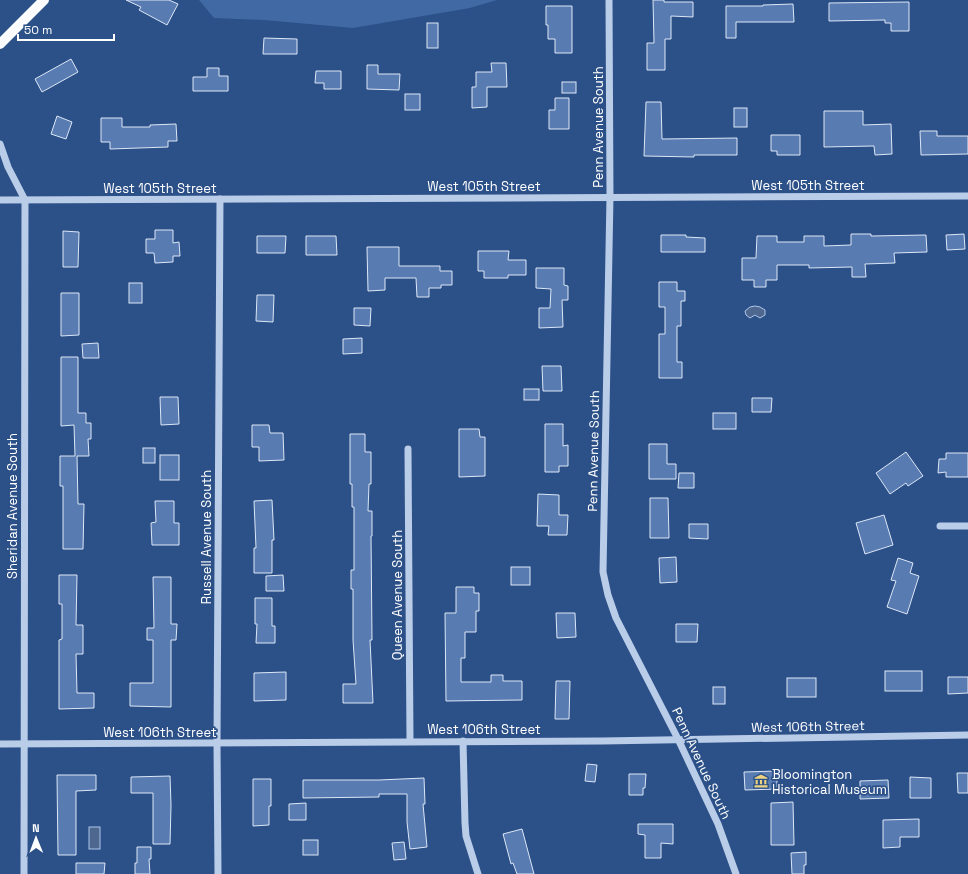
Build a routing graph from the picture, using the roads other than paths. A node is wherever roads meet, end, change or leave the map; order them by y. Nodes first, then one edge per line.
1 (44, 0) edge
2 (610, 0) edge
3 (0, 44) edge
4 (0, 144) edge
5 (968, 196) edge
6 (610, 198) junction
7 (220, 199) junction
8 (0, 200) edge
9 (25, 200) junction
10 (408, 449) dead end
11 (940, 526) dead end
12 (968, 526) edge
13 (968, 735) edge
14 (678, 739) junction
15 (463, 741) junction
16 (410, 742) junction
17 (217, 743) junction
18 (0, 744) edge
19 (24, 744) junction
20 (24, 874) edge
21 (218, 874) edge
22 (478, 874) edge
23 (736, 874) edge

1 - 3 main road
2 - 6 street, Penn Avenue South
4 - 9 street, Sheridan Avenue South
5 - 6 street, West 105th Street
6 - 7 street, West 105th Street
6 - 14 street, Penn Avenue South
7 - 9 street, West 105th Street
7 - 17 street, Russell Avenue South
8 - 9 street, West 105th Street
9 - 19 street, Sheridan Avenue South
10 - 16 street, Queen Avenue South
11 - 12 street
13 - 14 street, West 106th Street
14 - 15 street, West 106th Street
14 - 23 street, Penn Avenue South
15 - 16 street, West 106th Street
15 - 22 street
16 - 17 street, West 106th Street
17 - 19 street, West 106th Street
17 - 21 street, Russell Avenue South
18 - 19 street, West 106th Street
19 - 20 street, Sheridan Avenue South

